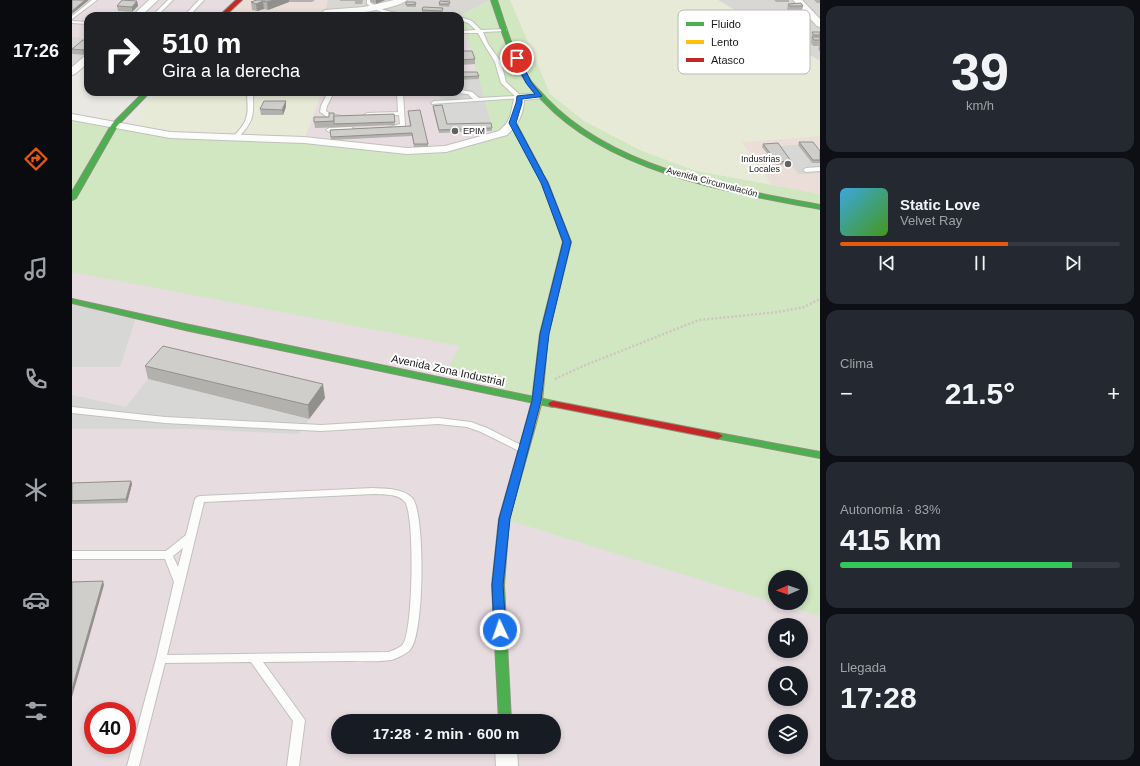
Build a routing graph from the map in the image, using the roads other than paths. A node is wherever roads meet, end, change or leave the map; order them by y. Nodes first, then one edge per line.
1 (95, 0) edge
2 (154, 0) edge
3 (171, 0) edge
4 (202, 0) edge
5 (239, 0) edge
6 (369, 0) edge
7 (403, 0) edge
8 (494, 0) edge
9 (800, 3) edge
10 (814, 5) dead end
11 (375, 9) junction
12 (140, 12) edge
13 (158, 12) edge
14 (190, 12) edge
15 (226, 12) edge
16 (358, 12) edge
17 (389, 12) edge
18 (810, 14) edge
19 (72, 18) edge
20 (464, 20) edge
21 (72, 22) edge
22 (84, 23) edge
23 (820, 24) edge
24 (505, 30) junction
25 (480, 31) junction
26 (464, 32) edge
27 (84, 62) edge
28 (72, 72) edge
29 (464, 92) edge
30 (143, 96) edge
31 (251, 96) edge
32 (330, 96) edge
33 (400, 96) edge
34 (539, 96) junction
35 (519, 97) junction
36 (477, 100) junction
37 (434, 104) edge
38 (401, 113) junction
39 (350, 116) edge
40 (357, 116) edge
41 (72, 117) edge
42 (513, 123) junction
43 (114, 125) junction
44 (383, 128) edge
45 (360, 129) edge
46 (330, 130) edge
47 (503, 133) junction
48 (236, 137) junction
49 (522, 140) junction
50 (820, 169) edge
51 (806, 170) dead end
52 (72, 198) edge
53 (820, 207) edge
54 (72, 301) edge
55 (84, 304) junction
56 (72, 306) edge
57 (537, 401) junction
58 (72, 410) edge
59 (522, 449) junction
60 (820, 455) edge
61 (190, 536) junction
62 (72, 555) edge
63 (168, 555) junction
64 (178, 582) junction
65 (161, 659) junction
66 (255, 659) junction
67 (505, 714) edge
68 (506, 754) edge
69 (133, 766) edge
70 (293, 766) edge
71 (507, 766) edge

1 - 19 lane
2 - 12 street
3 - 13 lane
4 - 14 lane
5 - 15 main road
6 - 11 lane
7 - 11 street
8 - 24 main road, Avenida Circunvalación
9 - 10 street
11 - 16 street
11 - 17 lane
18 - 23 street
20 - 25 lane
21 - 22 lane
24 - 25 lane
24 - 34 main road, Avenida Circunvalación
25 - 26 lane
25 - 35 lane
27 - 28 street
29 - 36 lane
30 - 43 main road
31 - 48 lane
32 - 39 lane
33 - 38 lane
34 - 35 street
34 - 53 main road, Avenida Circunvalación
35 - 36 lane
35 - 42 street
36 - 37 lane
38 - 40 lane
38 - 44 lane
41 - 43 street
42 - 47 street
42 - 49 main road
43 - 48 street
43 - 52 main road
45 - 46 lane
47 - 48 street
47 - 49 street
49 - 57 main road
50 - 51 lane
54 - 55 main road, Avenida Zona Industrial
55 - 56 lane
55 - 57 main road, Avenida Zona Industrial
57 - 59 main road
57 - 60 main road, Avenida Zona Industrial
58 - 59 lane
59 - 67 main road
61 - 63 lane
61 - 64 lane
61 - 66 lane
62 - 63 lane
63 - 64 lane
64 - 65 lane
65 - 66 lane
65 - 69 lane
66 - 70 lane
68 - 71 street

